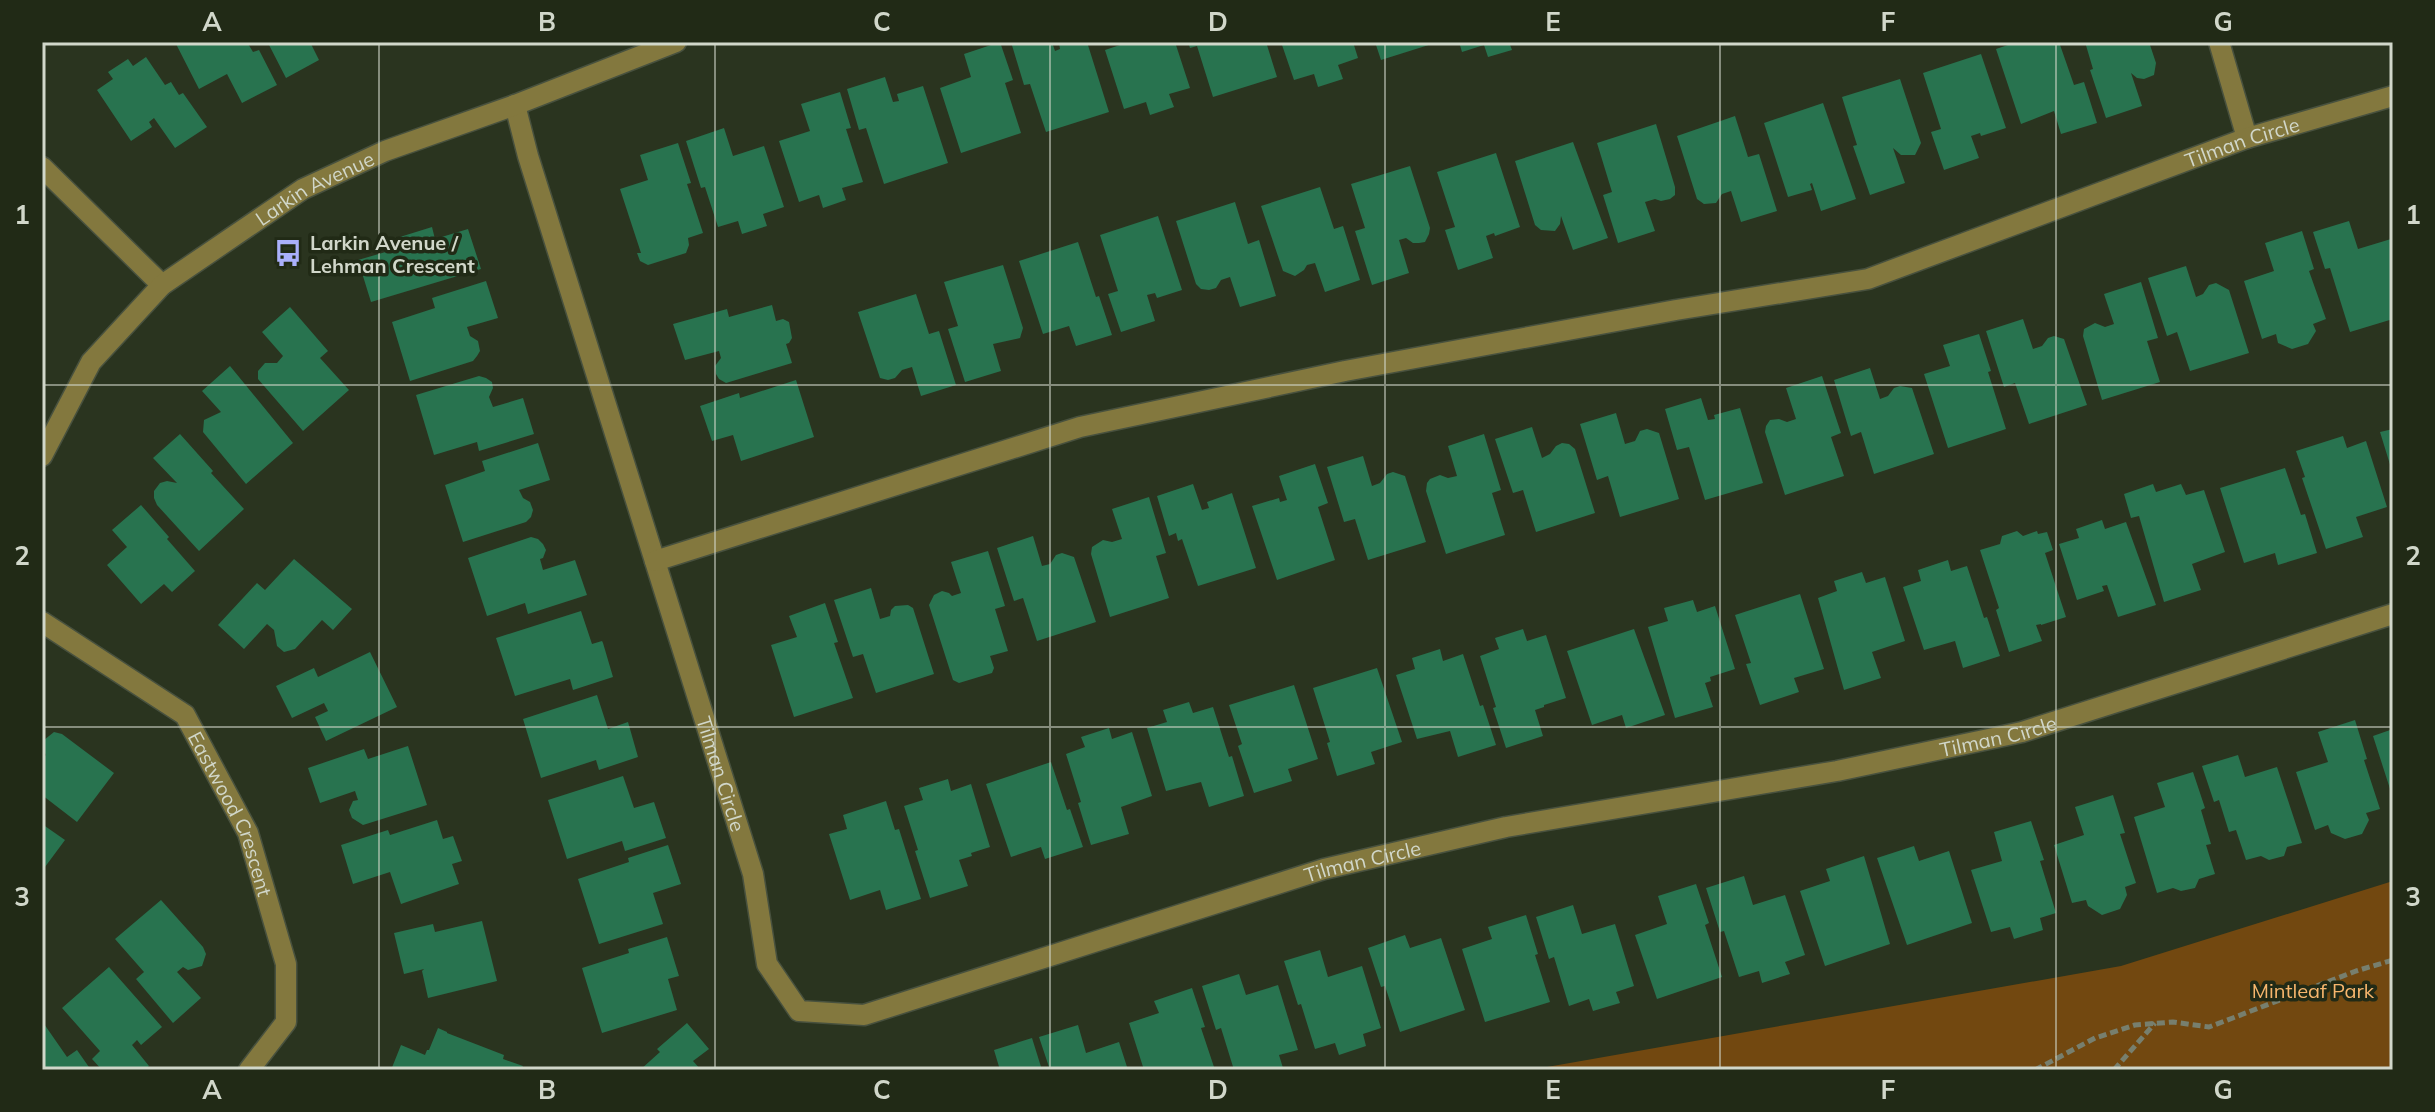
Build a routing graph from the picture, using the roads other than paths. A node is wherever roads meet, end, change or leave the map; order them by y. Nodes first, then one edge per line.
1 (676, 42) edge
2 (2219, 42) edge
3 (2393, 96) edge
4 (515, 105) junction
5 (2247, 138) junction
6 (42, 167) edge
7 (162, 285) junction
8 (42, 456) edge
9 (655, 561) junction
10 (2393, 614) edge
11 (42, 622) edge
12 (249, 1070) edge

1 - 4 street, Larkin Avenue
2 - 5 street
3 - 5 street, Tilman Circle
4 - 7 street, Larkin Avenue
4 - 9 street, Tilman Circle
5 - 9 street, Tilman Circle
6 - 7 street
7 - 8 street, Larkin Avenue
9 - 10 street, Tilman Circle
11 - 12 street, Eastwood Crescent

